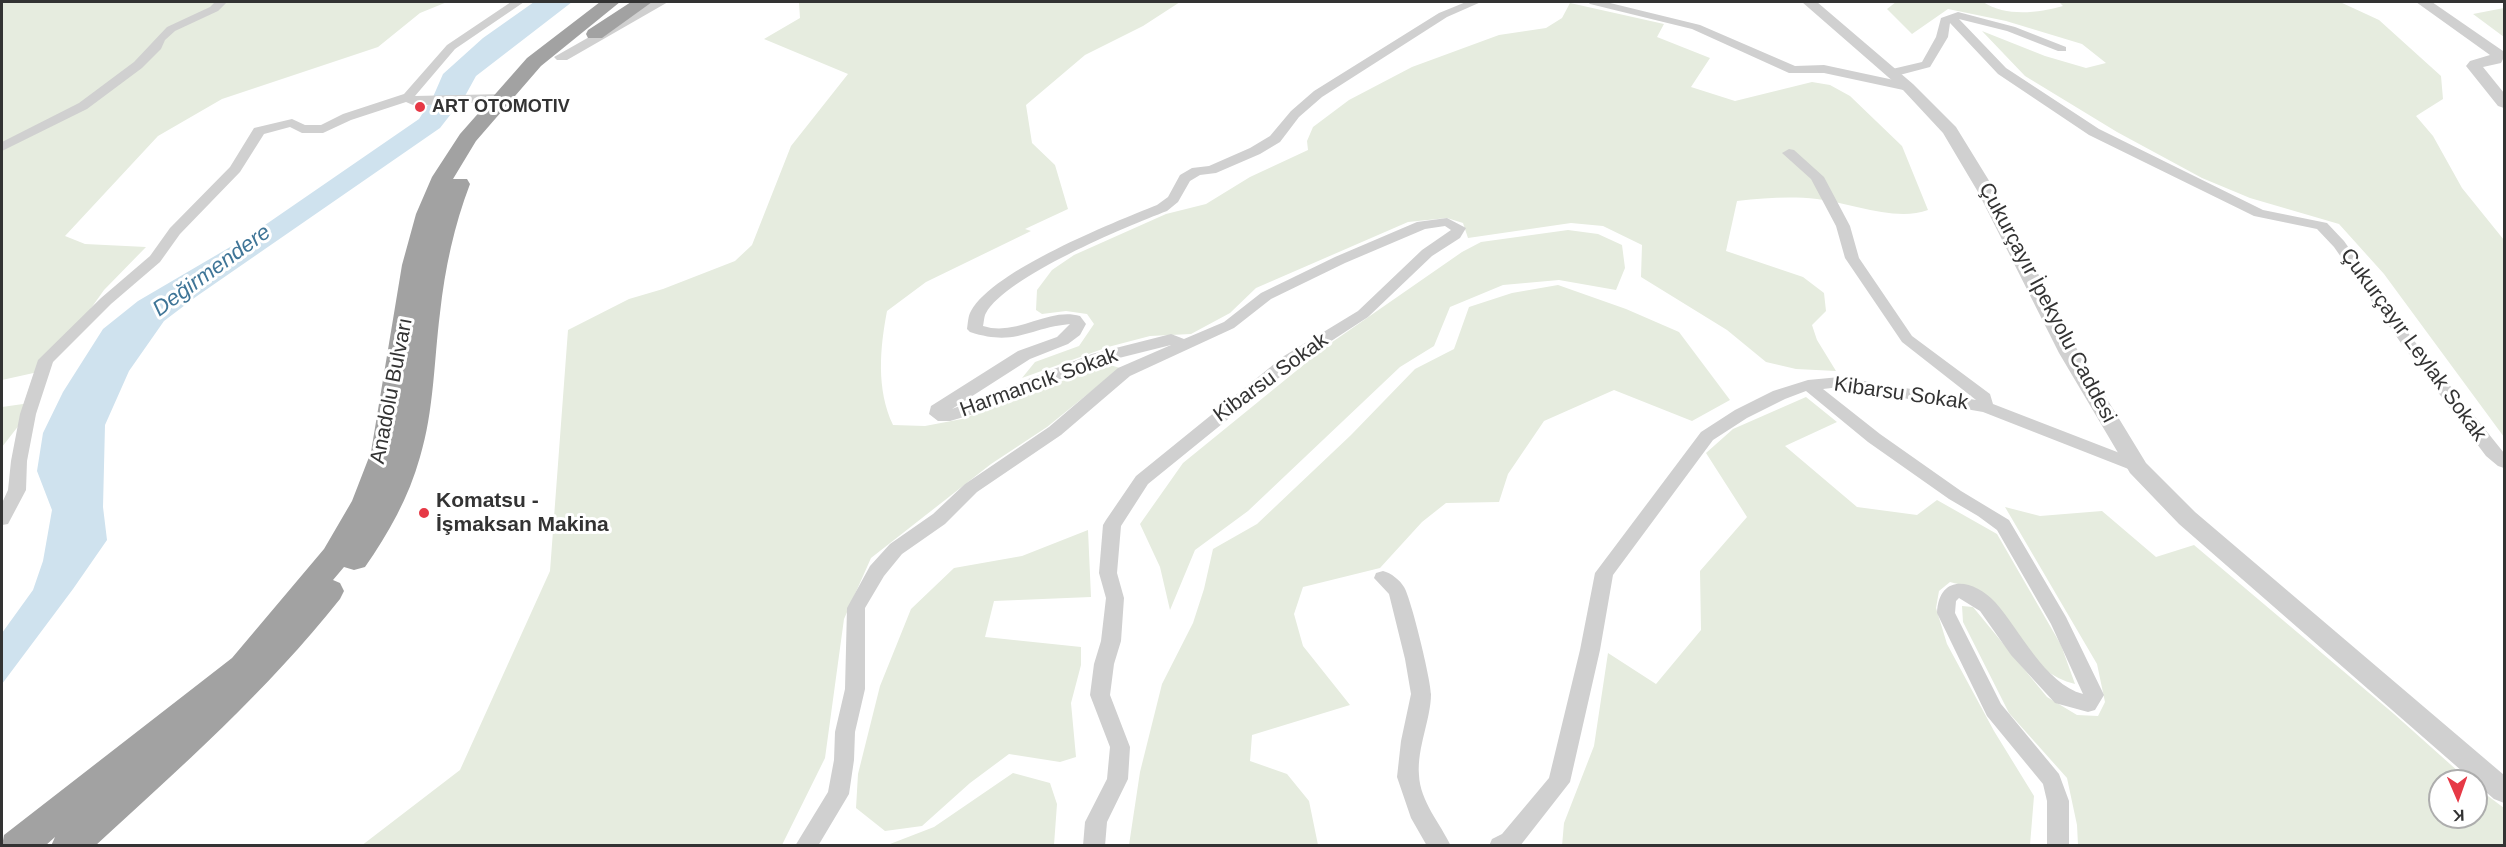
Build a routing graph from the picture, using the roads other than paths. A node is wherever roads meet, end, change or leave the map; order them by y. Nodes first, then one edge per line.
1 (222, 2) edge
2 (518, 2) edge
3 (602, 2) edge
4 (610, 2) edge
5 (632, 2) edge
6 (643, 2) edge
7 (661, 2) edge
8 (1475, 2) edge
9 (1594, 2) edge
10 (1809, 2) edge
11 (2423, 2) edge
12 (1951, 17) junction
13 (2062, 49) dead end
14 (562, 57) junction
15 (534, 62) junction
16 (1892, 73) junction
17 (1908, 87) junction
18 (408, 97) junction
19 (504, 98) junction
20 (2505, 103) edge
21 (2, 147) edge
22 (1789, 153) dead end
23 (1183, 345) junction
24 (1808, 385) junction
25 (1986, 406) junction
26 (2505, 462) edge
27 (2137, 466) junction
28 (2, 519) edge
29 (1383, 578) dead end
30 (2505, 791) edge
31 (17, 846) edge
32 (69, 846) edge
33 (806, 846) edge
34 (1094, 846) edge
35 (1440, 846) edge
36 (1500, 846) edge
37 (2058, 846) edge

1 - 21 street
2 - 18 street
3 - 15 highway
4 - 15 highway, Anadolu Bulvarı
5 - 14 highway, Anadolu Bulvarı
6 - 14 highway
7 - 14 street, Anadolu Bulvarı
8 - 23 street, Harmancık Sokak
9 - 17 street
10 - 16 street, Çukurçayır İpekyolu Caddesi
11 - 20 street
12 - 13 street
12 - 16 street
12 - 26 street, Çukurçayır Leylak Sokak
14 - 32 highway, Anadolu Bulvarı
15 - 19 highway, Anadolu Bulvarı
16 - 17 street, Çukurçayır İpekyolu Caddesi
17 - 27 street, Çukurçayır İpekyolu Caddesi
18 - 19 street
18 - 28 street
19 - 31 highway, Anadolu Bulvarı
22 - 25 street
23 - 33 street, Harmancık Sokak
23 - 34 street, Kibarsu Sokak
24 - 25 street, Kibarsu Sokak
24 - 36 street, Kibarsu Sokak
24 - 37 street
25 - 27 street, Kibarsu Sokak
27 - 30 street, Çukurçayır İpekyolu Caddesi
29 - 35 street

